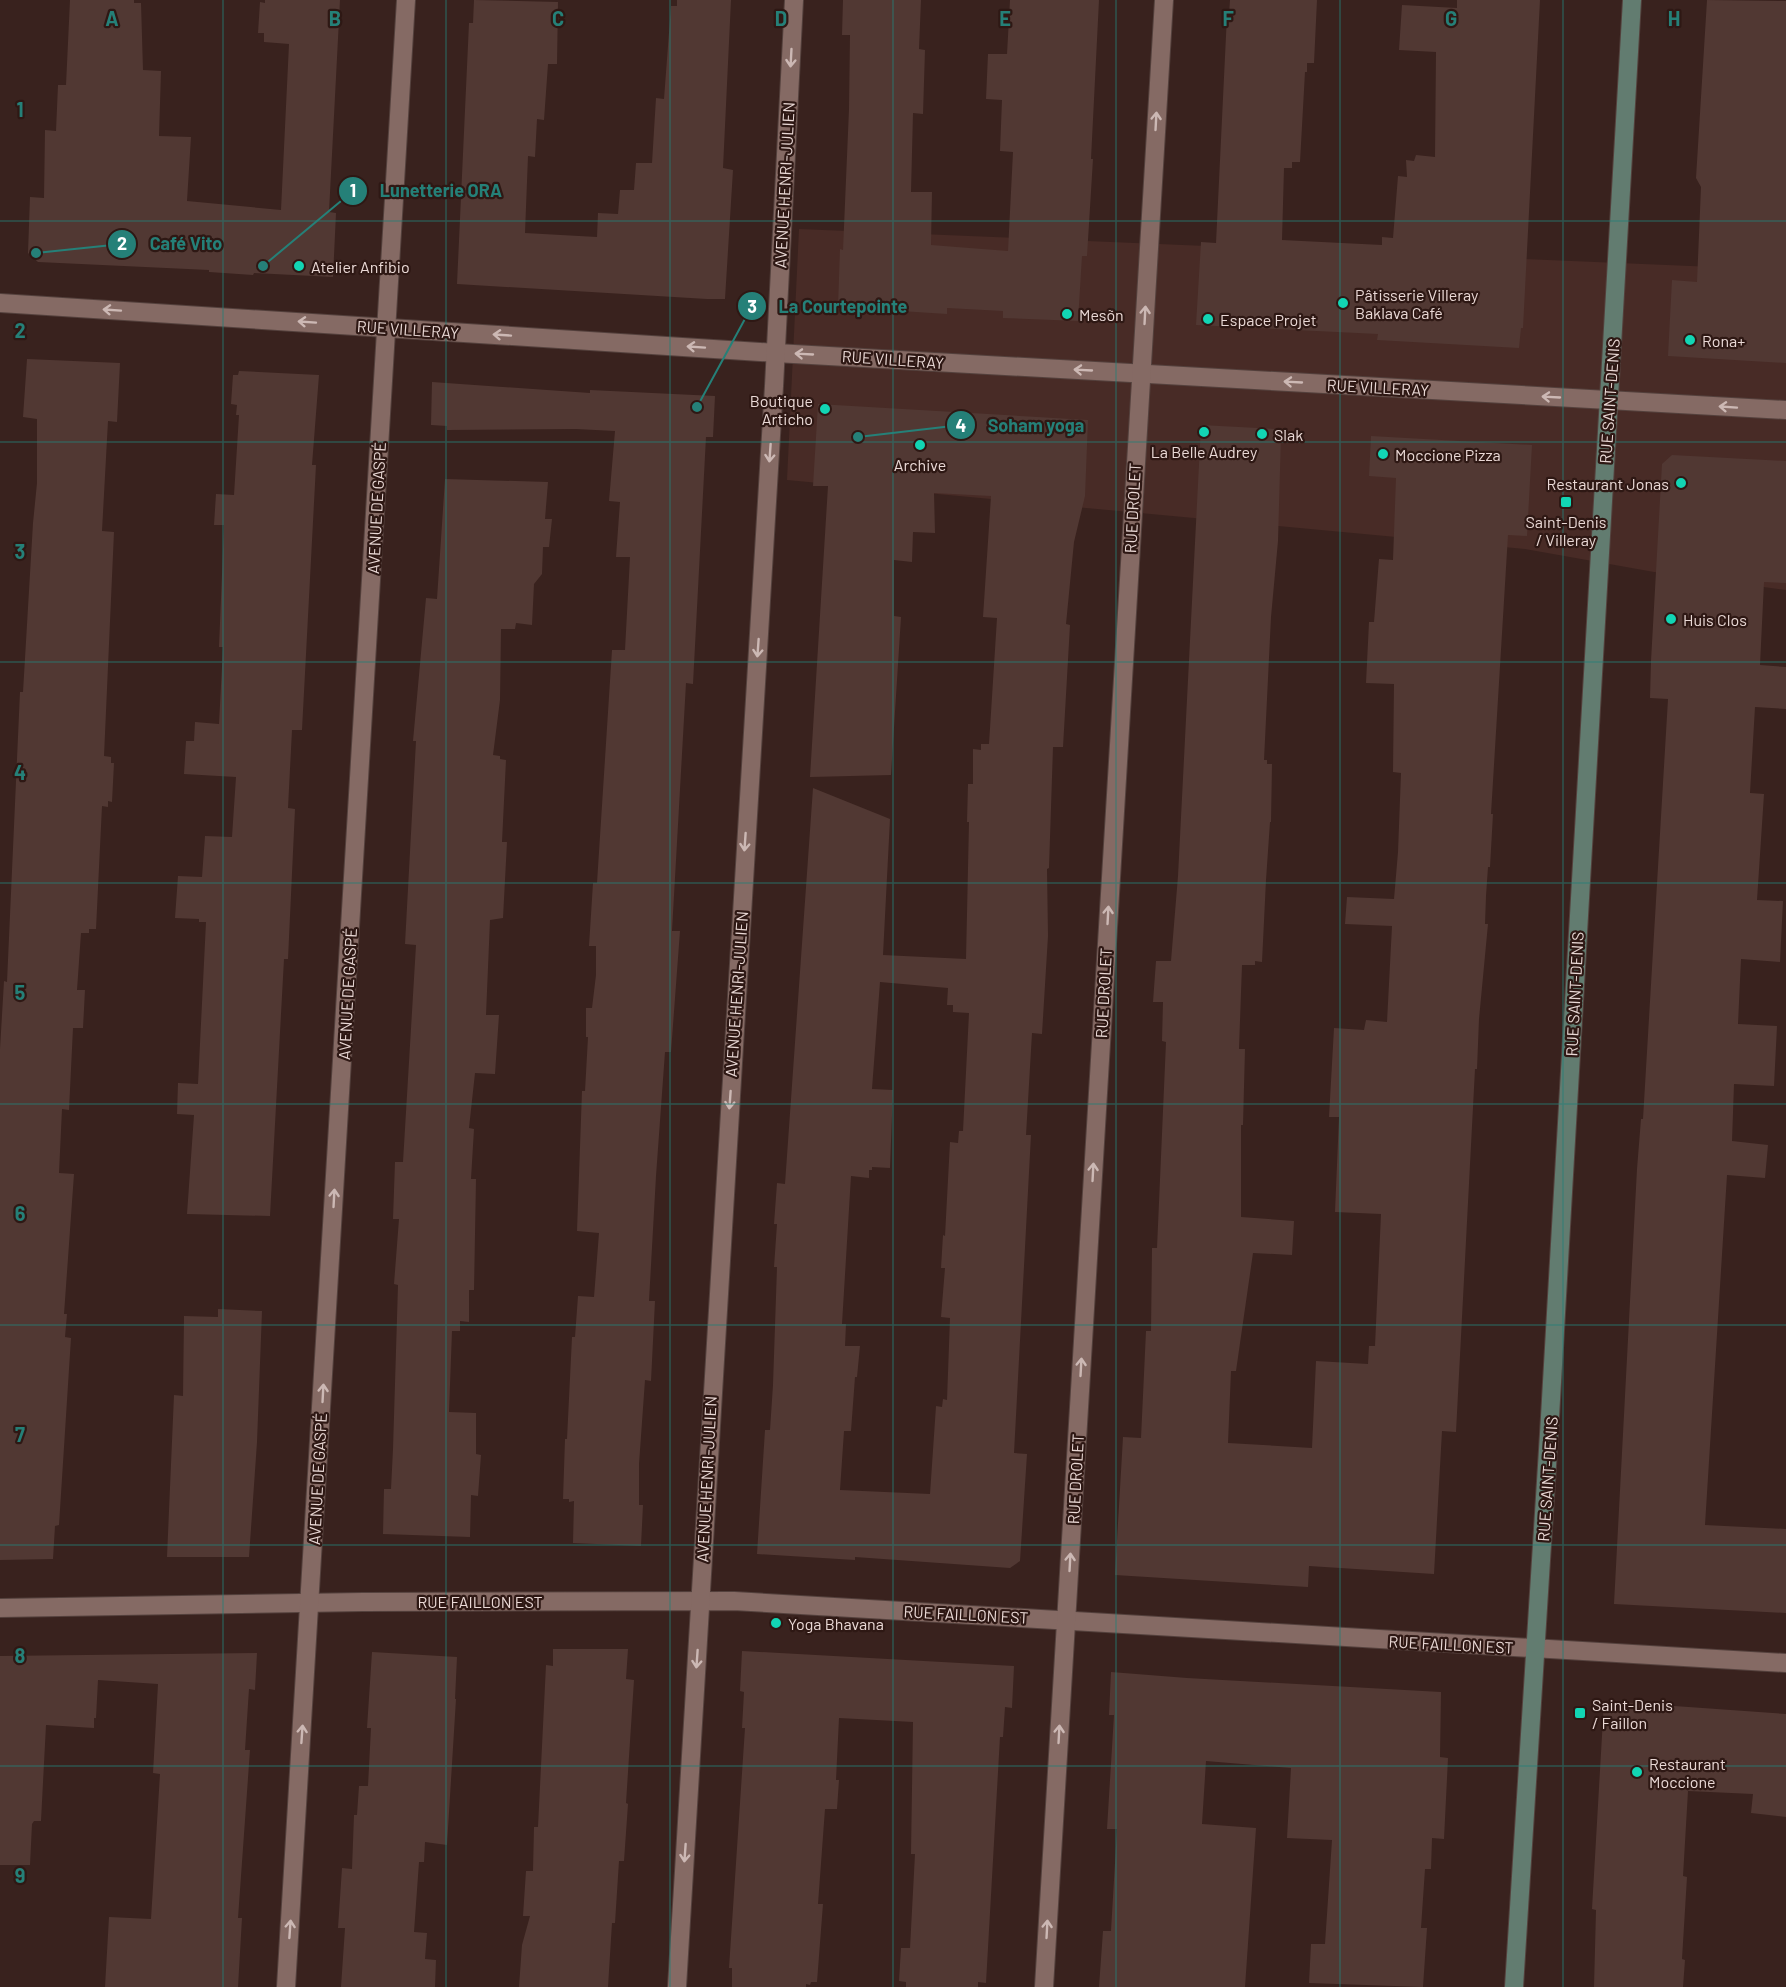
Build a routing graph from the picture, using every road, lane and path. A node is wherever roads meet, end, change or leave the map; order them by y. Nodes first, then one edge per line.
1 (406, 0) edge
2 (795, 0) edge
3 (1164, 0) edge
4 (1632, 0) edge
5 (0, 303) edge
6 (388, 328) junction
7 (776, 353) junction
8 (1141, 374) junction
9 (1609, 400) junction
10 (1786, 410) edge
11 (700, 1600) junction
12 (310, 1604) junction
13 (0, 1608) edge
14 (1067, 1620) junction
15 (1536, 1649) junction
16 (1786, 1663) edge
17 (286, 1987) edge
18 (677, 1987) edge
19 (1044, 1987) edge
20 (1514, 1987) edge

1 - 6 street, AVENUE DE GASPÉ
2 -> 7 street, AVENUE HENRI-JULIEN
8 -> 3 street, RUE DROLET
4 - 9 main road, RUE SAINT-DENIS
6 -> 5 street, RUE VILLERAY
7 -> 6 street, RUE VILLERAY
12 -> 6 street, AVENUE DE GASPÉ
8 -> 7 street, RUE VILLERAY
7 -> 11 street, AVENUE HENRI-JULIEN
9 -> 8 street, RUE VILLERAY
14 -> 8 street, RUE DROLET
10 -> 9 street, RUE VILLERAY
9 - 15 main road, RUE SAINT-DENIS
11 - 12 street, RUE FAILLON EST
11 - 14 street, RUE FAILLON EST
11 -> 18 street, AVENUE HENRI-JULIEN
12 - 13 street, RUE FAILLON EST
17 -> 12 street, AVENUE DE GASPÉ
14 - 15 street, RUE FAILLON EST
19 -> 14 street, RUE DROLET
15 - 16 street, RUE FAILLON EST
15 - 20 main road, RUE SAINT-DENIS

